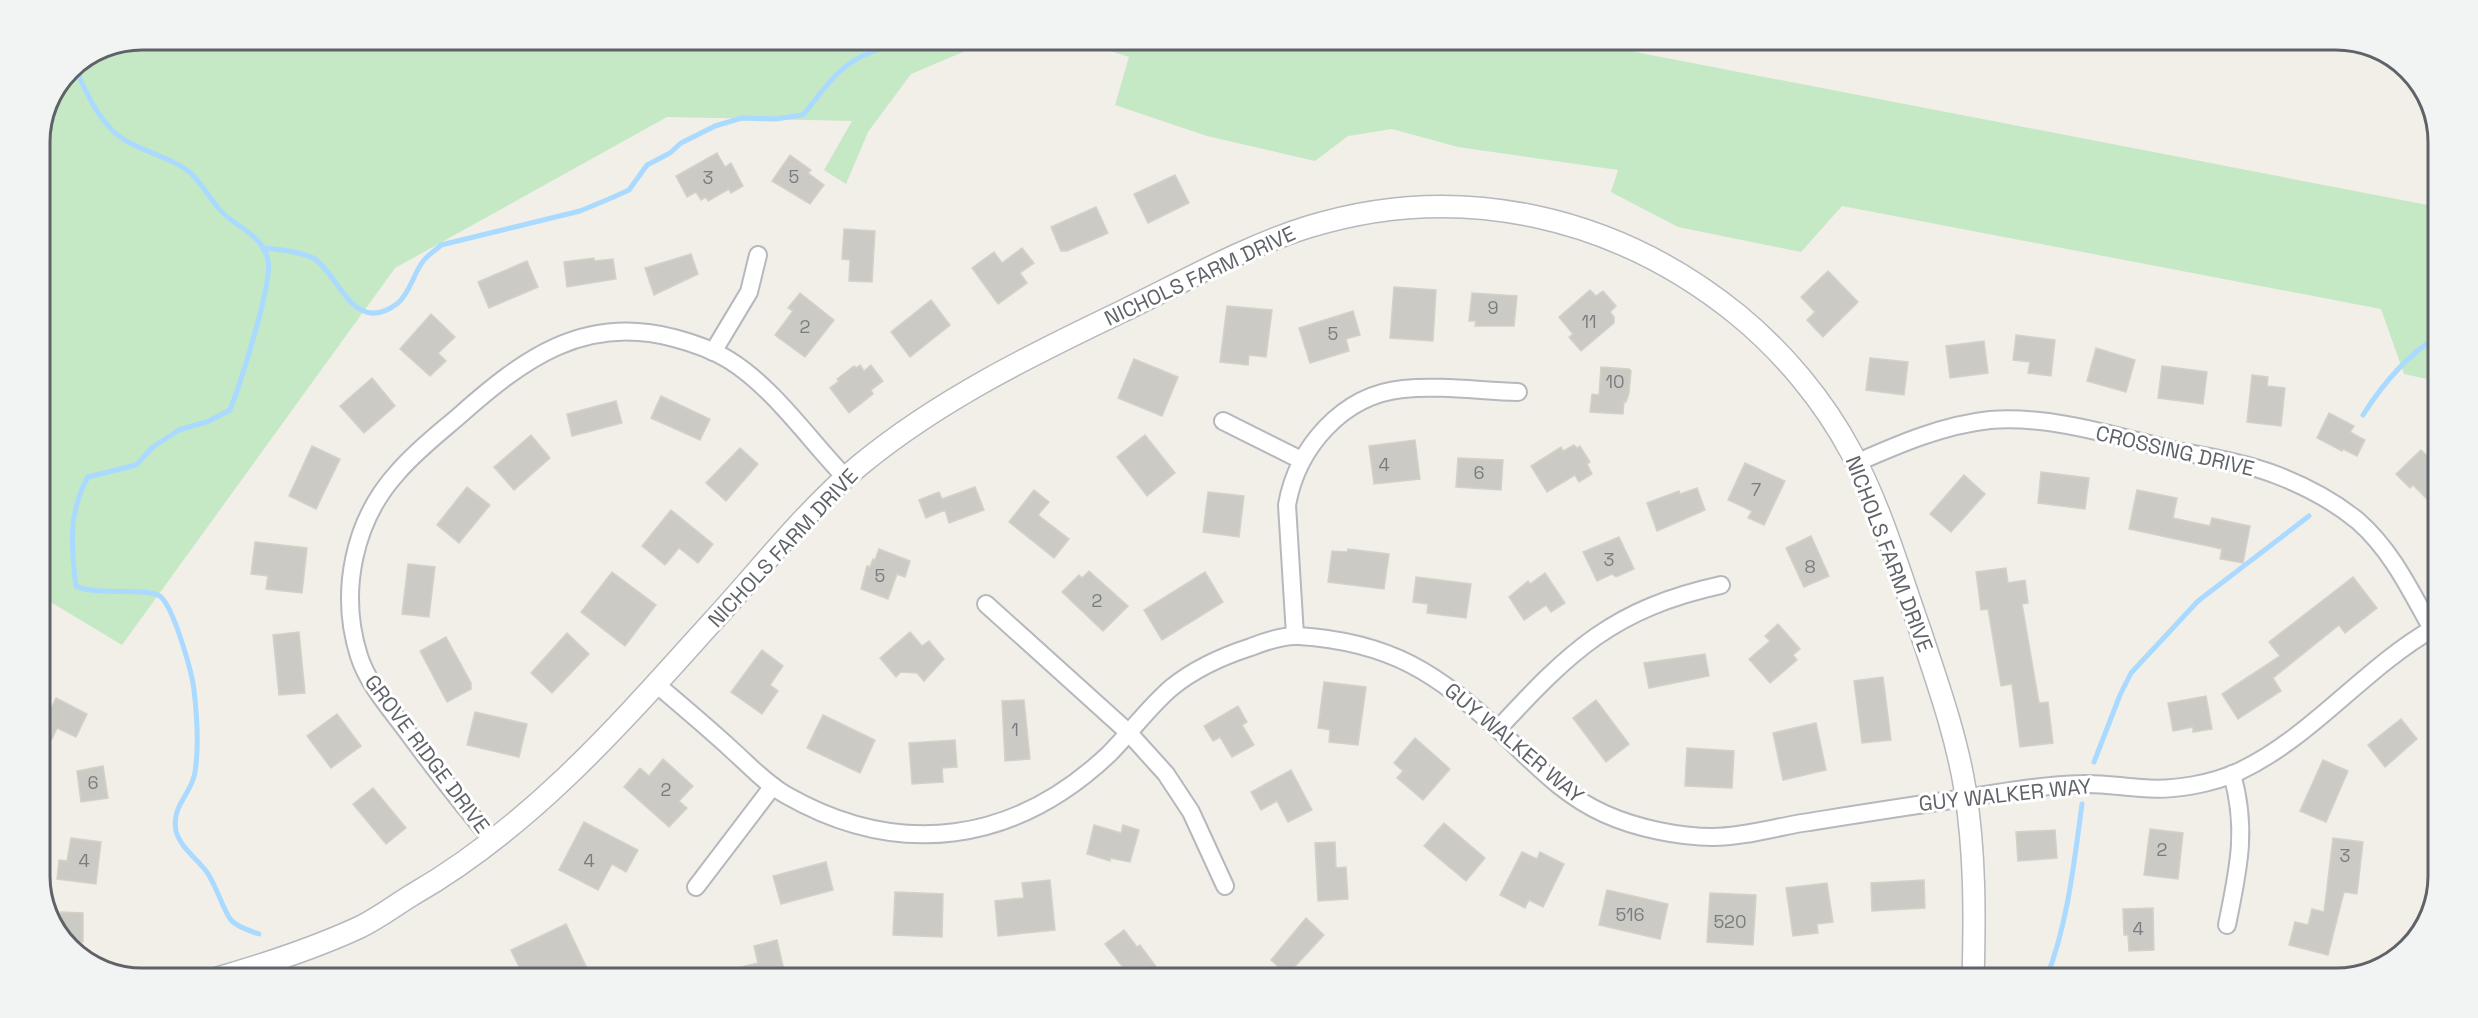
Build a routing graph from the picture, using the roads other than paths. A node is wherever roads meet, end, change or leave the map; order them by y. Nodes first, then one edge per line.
1 (758, 255) dead end
2 (713, 352) junction
3 (1518, 392) dead end
4 (1223, 421) dead end
5 (1301, 460) junction
6 (1856, 463) junction
7 (846, 478) junction
8 (1721, 585) dead end
9 (986, 604) dead end
10 (2428, 619) edge
11 (2428, 631) edge
12 (1295, 635) junction
13 (656, 684) junction
14 (1498, 729) junction
15 (1129, 733) junction
16 (2232, 774) junction
17 (773, 786) junction
18 (1967, 797) junction
19 (494, 842) junction
20 (1225, 885) dead end
21 (696, 887) dead end
22 (2227, 925) dead end
23 (249, 968) edge
24 (1973, 968) edge

1 - 2 street
2 - 7 street, GROVE RIDGE DRIVE
2 - 19 street, GROVE RIDGE DRIVE
3 - 5 street
4 - 5 street
5 - 12 street
6 - 7 street, NICHOLS FARM DRIVE
6 - 10 street, CROSSING DRIVE
6 - 18 street, NICHOLS FARM DRIVE
7 - 13 street, NICHOLS FARM DRIVE
8 - 14 street
9 - 15 street
11 - 16 street, GUY WALKER WAY
12 - 14 street, GUY WALKER WAY
12 - 15 street, GUY WALKER WAY
13 - 17 street, GUY WALKER WAY
13 - 19 street, NICHOLS FARM DRIVE
14 - 18 street, GUY WALKER WAY
15 - 17 street, GUY WALKER WAY
15 - 20 street
16 - 18 street, GUY WALKER WAY
16 - 22 street
17 - 21 street
18 - 24 street, NICHOLS FARM DRIVE
19 - 23 street, NICHOLS FARM DRIVE

